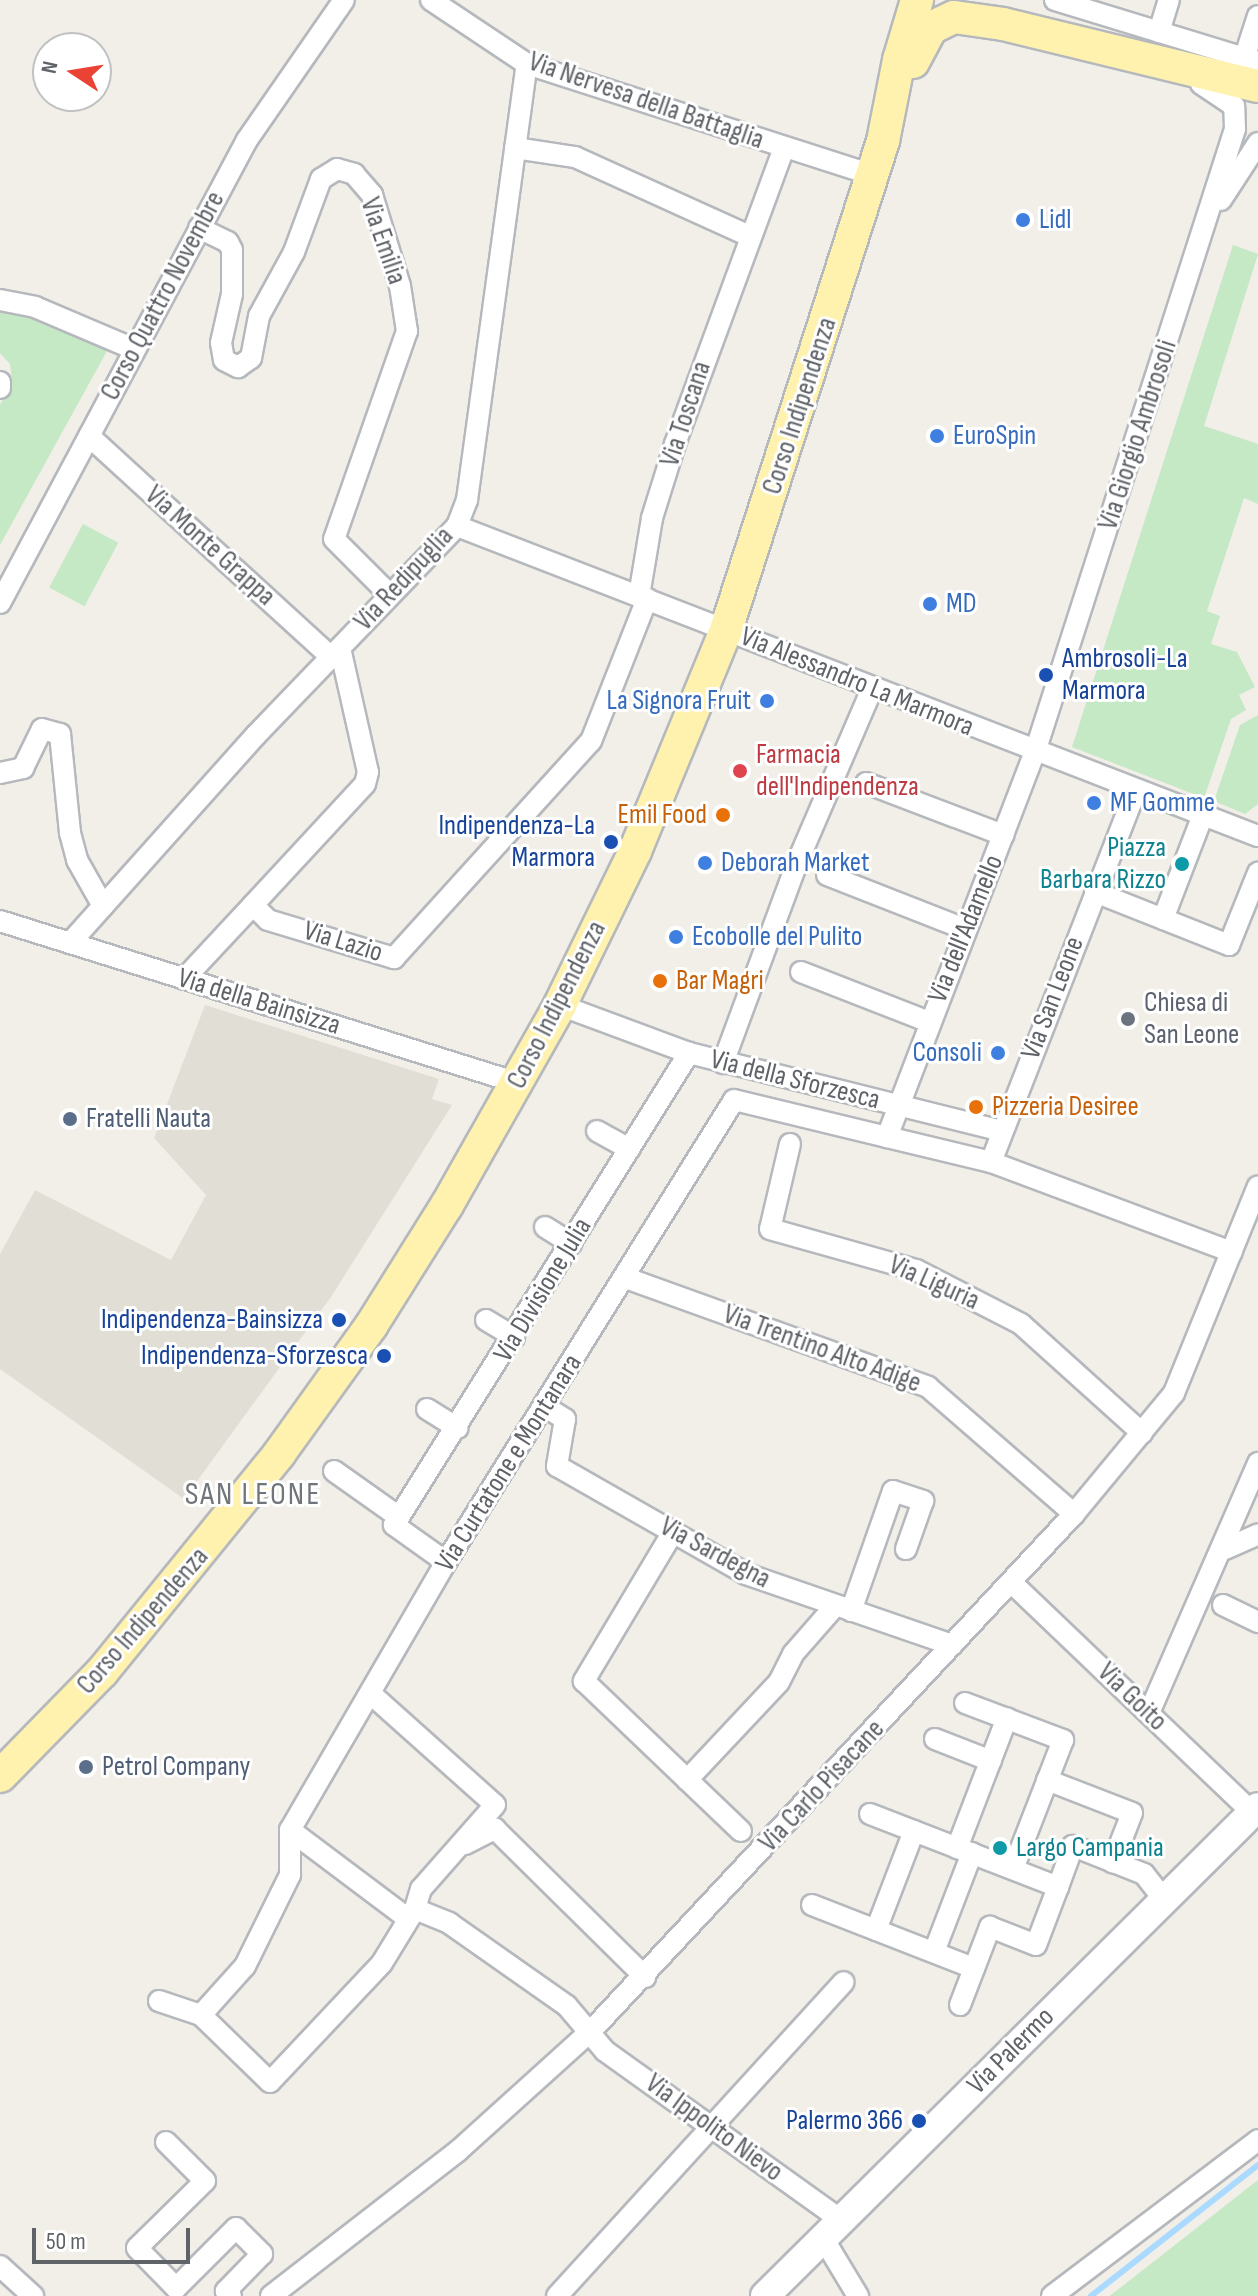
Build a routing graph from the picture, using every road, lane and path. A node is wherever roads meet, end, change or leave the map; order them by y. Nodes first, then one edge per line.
1 (431, 0) edge
2 (917, 0) edge
3 (958, 0) edge
4 (1055, 0) edge
5 (1169, 0) edge
6 (337, 2) edge
7 (1258, 16) edge
8 (1003, 24) junction
9 (1159, 32) junction
10 (527, 64) junction
11 (1169, 68) junction
12 (1253, 69) edge
13 (891, 113) junction
14 (1258, 143) edge
15 (515, 148) junction
16 (784, 148) junction
17 (873, 175) junction
18 (1205, 226) junction
19 (199, 228) junction
20 (751, 237) junction
21 (0, 300) edge
22 (134, 349) junction
23 (89, 436) junction
24 (457, 526) junction
25 (8, 570) edge
26 (390, 595) junction
27 (643, 597) junction
28 (0, 603) edge
29 (726, 630) junction
30 (335, 652) junction
31 (872, 689) junction
32 (1035, 752) junction
33 (0, 773) edge
34 (866, 783) dead end
35 (1136, 790) junction
36 (1203, 815) junction
37 (1003, 835) junction
38 (1258, 836) edge
39 (1258, 873) edge
40 (827, 875) dead end
41 (1095, 892) junction
42 (253, 905) junction
43 (103, 906) junction
44 (1163, 919) junction
45 (0, 921) edge
46 (965, 929) junction
47 (70, 943) junction
48 (801, 972) dead end
49 (184, 979) junction
50 (560, 1005) junction
51 (929, 1022) junction
52 (689, 1053) junction
53 (723, 1063) junction
54 (518, 1083) junction
55 (734, 1100) joint
56 (896, 1106) junction
57 (597, 1131) dead end
58 (1001, 1131) junction
59 (887, 1137) junction
60 (790, 1144) dead end
61 (629, 1149) junction
62 (991, 1162) junction
63 (1258, 1186) edge
64 (545, 1227) dead end
65 (571, 1243) junction
66 (1232, 1252) junction
67 (626, 1278) junction
68 (486, 1320) dead end
69 (514, 1337) junction
70 (544, 1406) junction
71 (427, 1409) dead end
72 (457, 1428) junction
73 (1142, 1433) junction
74 (1258, 1463) edge
75 (334, 1471) dead end
76 (1074, 1514) junction
77 (397, 1521) junction
78 (673, 1532) junction
79 (1258, 1534) edge
80 (906, 1549) dead end
81 (1225, 1549) junction
82 (446, 1562) junction
83 (1011, 1582) junction
84 (1223, 1605) dead end
85 (843, 1609) junction
86 (1258, 1622) edge
87 (952, 1645) junction
88 (371, 1694) junction
89 (965, 1703) dead end
90 (1149, 1713) junction
91 (1007, 1718) junction
92 (935, 1739) dead end
93 (991, 1761) junction
94 (0, 1776) edge
95 (687, 1780) junction
96 (1047, 1780) junction
97 (1255, 1809) edge
98 (870, 1814) dead end
99 (290, 1830) junction
100 (741, 1831) dead end
101 (914, 1831) junction
102 (964, 1850) junction
103 (451, 1851) junction
104 (1113, 1862) junction
105 (1013, 1869) junction
106 (1058, 1887) junction
107 (1164, 1900) junction
108 (812, 1905) dead end
109 (411, 1914) junction
110 (876, 1930) junction
111 (934, 1952) junction
112 (974, 1968) junction
113 (645, 1977) junction
114 (844, 1982) dead end
115 (159, 2001) dead end
116 (960, 2005) dead end
117 (201, 2015) junction
118 (591, 2031) junction
119 (711, 2126) junction
120 (1258, 2140) edge
121 (166, 2142) dead end
122 (832, 2229) junction
123 (0, 2266) edge
124 (284, 2293) edge
125 (33, 2296) edge
126 (231, 2296) edge
127 (557, 2296) edge
128 (765, 2296) edge
129 (858, 2296) edge
130 (1052, 2296) edge

1 - 10 street, Via Nervesa della Battaglia
2 - 13 main road
3 - 8 main road
4 - 9 street
5 - 9 street
6 - 19 street, Corso Quattro Novembre
7 - 12 street
8 - 11 main road
8 - 13 main road
9 - 12 street
10 - 15 street, Via Redipuglia
10 - 16 street, Via Nervesa della Battaglia
11 - 12 main road
11 - 18 street, Via Giorgio Ambrosoli
13 - 17 main road, Corso Indipendenza
14 - 18 street
15 - 20 street
15 - 24 street, Via Redipuglia
16 - 17 street, Via Nervesa della Battaglia
16 - 20 street, Via Toscana
17 - 29 main road, Corso Indipendenza
18 - 32 street, Via Giorgio Ambrosoli
19 - 22 street, Corso Quattro Novembre
19 - 26 street, Via Emilia
20 - 27 street, Via Toscana
21 - 22 street
22 - 23 street, Corso Quattro Novembre
23 - 25 street, Corso Quattro Novembre
23 - 30 street, Via Monte Grappa
24 - 26 street, Via Redipuglia
24 - 27 street, Via Alessandro La Marmora
25 - 28 street, Corso Quattro Novembre
26 - 30 street, Via Redipuglia
27 - 29 street, Via Alessandro La Marmora
27 - 42 street, Via Lazio
29 - 31 street, Via Alessandro La Marmora
29 - 50 main road, Corso Indipendenza
30 - 42 street
30 - 43 street, Via Redipuglia
31 - 32 street, Via Alessandro La Marmora
31 - 53 street
32 - 35 street, Via Alessandro La Marmora
32 - 37 street, Via dell'Adamello
33 - 43 street
34 - 37 street
35 - 36 street, Via Alessandro La Marmora
35 - 41 street, Via San Leone
36 - 38 street, Via Alessandro La Marmora
36 - 44 street
37 - 46 street, Via dell'Adamello
39 - 44 street
40 - 46 street
41 - 44 street
41 - 58 street, Via San Leone
42 - 49 street
43 - 47 street, Via Redipuglia
45 - 47 street, Via della Bainsizza
46 - 51 street, Via dell'Adamello
47 - 49 street, Via della Bainsizza
48 - 51 street
49 - 54 street, Via della Bainsizza
50 - 52 street, Via della Sforzesca
50 - 54 main road, Corso Indipendenza
51 - 56 street, Via dell'Adamello
52 - 53 street, Via della Sforzesca
52 - 61 street, Via Divisione Julia
53 - 56 street, Via della Sforzesca
54 - 94 main road, Corso Indipendenza
55 - 59 street, Via della Sforzesca
55 - 67 street, Via Curtatone e Montanara
56 - 58 street
56 - 59 street, Via della Sforzesca
57 - 61 street
58 - 62 street, Via San Leone
59 - 62 street
60 - 73 street, Via Liguria
61 - 65 street, Via Divisione Julia
62 - 66 street
63 - 66 street, Via Carlo Pisacane
64 - 65 street
65 - 69 street, Via Divisione Julia
66 - 73 street, Via Carlo Pisacane
67 - 70 street, Via Curtatone e Montanara
67 - 76 street, Via Trentino Alto Adige
68 - 69 street
69 - 72 street, Via Divisione Julia
70 - 78 street, Via Sardegna
70 - 82 street, Via Curtatone e Montanara
71 - 72 street
72 - 77 street, Via Divisione Julia
73 - 76 street, Via Carlo Pisacane
74 - 81 street
75 - 77 street
76 - 83 street, Via Carlo Pisacane
77 - 82 street
78 - 85 street, Via Sardegna
78 - 95 street
79 - 81 street
80 - 85 street
81 - 90 street
82 - 88 street, Via Curtatone e Montanara
83 - 87 street, Via Carlo Pisacane
83 - 90 street, Via Goito
84 - 86 street
85 - 87 street, Via Sardegna
85 - 95 street
87 - 113 street, Via Carlo Pisacane
88 - 99 street, Via Curtatone e Montanara
88 - 103 street
89 - 91 street
90 - 97 street, Via Goito
91 - 93 street
91 - 96 street
92 - 93 street
93 - 102 street
95 - 100 street
96 - 104 street
96 - 105 street
97 - 107 main road, Via Palermo
98 - 101 street
99 - 109 street, Via Ippolito Nievo
99 - 117 street
101 - 102 street
101 - 110 street
102 - 105 street
102 - 111 street
103 - 109 street
103 - 113 street
104 - 106 street
104 - 107 street
105 - 106 street
106 - 112 street
107 - 122 main road, Via Palermo
108 - 110 street
109 - 117 street
109 - 118 street, Via Ippolito Nievo
110 - 111 street
111 - 112 street
112 - 116 street
113 - 118 street, Via Carlo Pisacane
114 - 119 street
115 - 117 street
118 - 119 street, Via Ippolito Nievo
118 - 124 street, Via Carlo Pisacane
119 - 122 street, Via Ippolito Nievo
119 - 127 street
120 - 130 street
121 - 126 street
122 - 128 main road, Via Palermo
122 - 129 street
123 - 125 street

